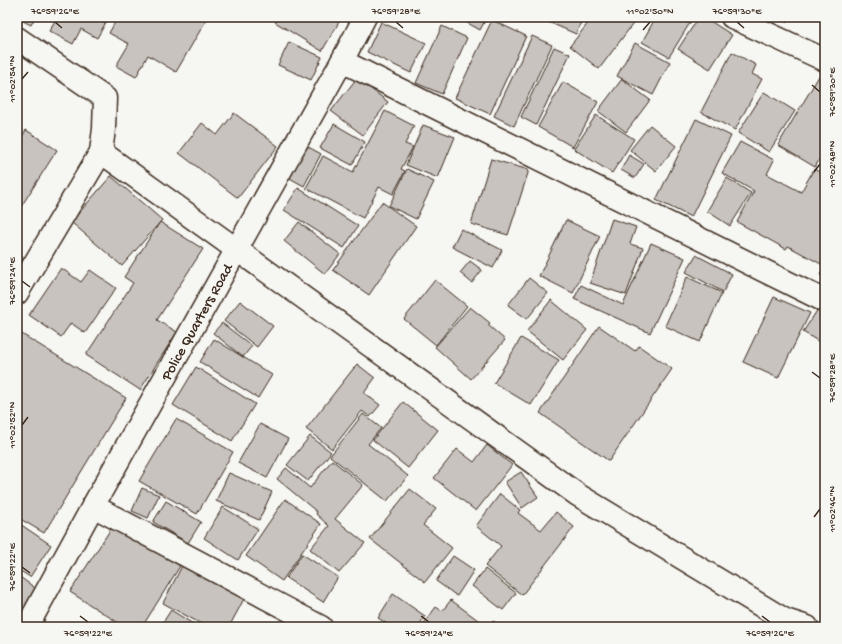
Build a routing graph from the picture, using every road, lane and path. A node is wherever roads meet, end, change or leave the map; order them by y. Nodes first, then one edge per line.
1 (365, 17) edge
2 (732, 17) edge
3 (17, 38) edge
4 (825, 60) edge
5 (342, 61) junction
6 (101, 152) junction
7 (236, 250) junction
8 (17, 293) edge
9 (825, 300) edge
10 (93, 506) junction
11 (27, 627) edge
12 (321, 627) edge
13 (806, 627) edge

1 - 5 street, Police Quarters Road
2 - 4 street
3 - 6 street
5 - 7 street, Police Quarters Road
5 - 9 street
6 - 7 street
6 - 8 street
7 - 10 street, Police Quarters Road
7 - 13 street
10 - 11 street, Police Quarters Road
10 - 12 street

